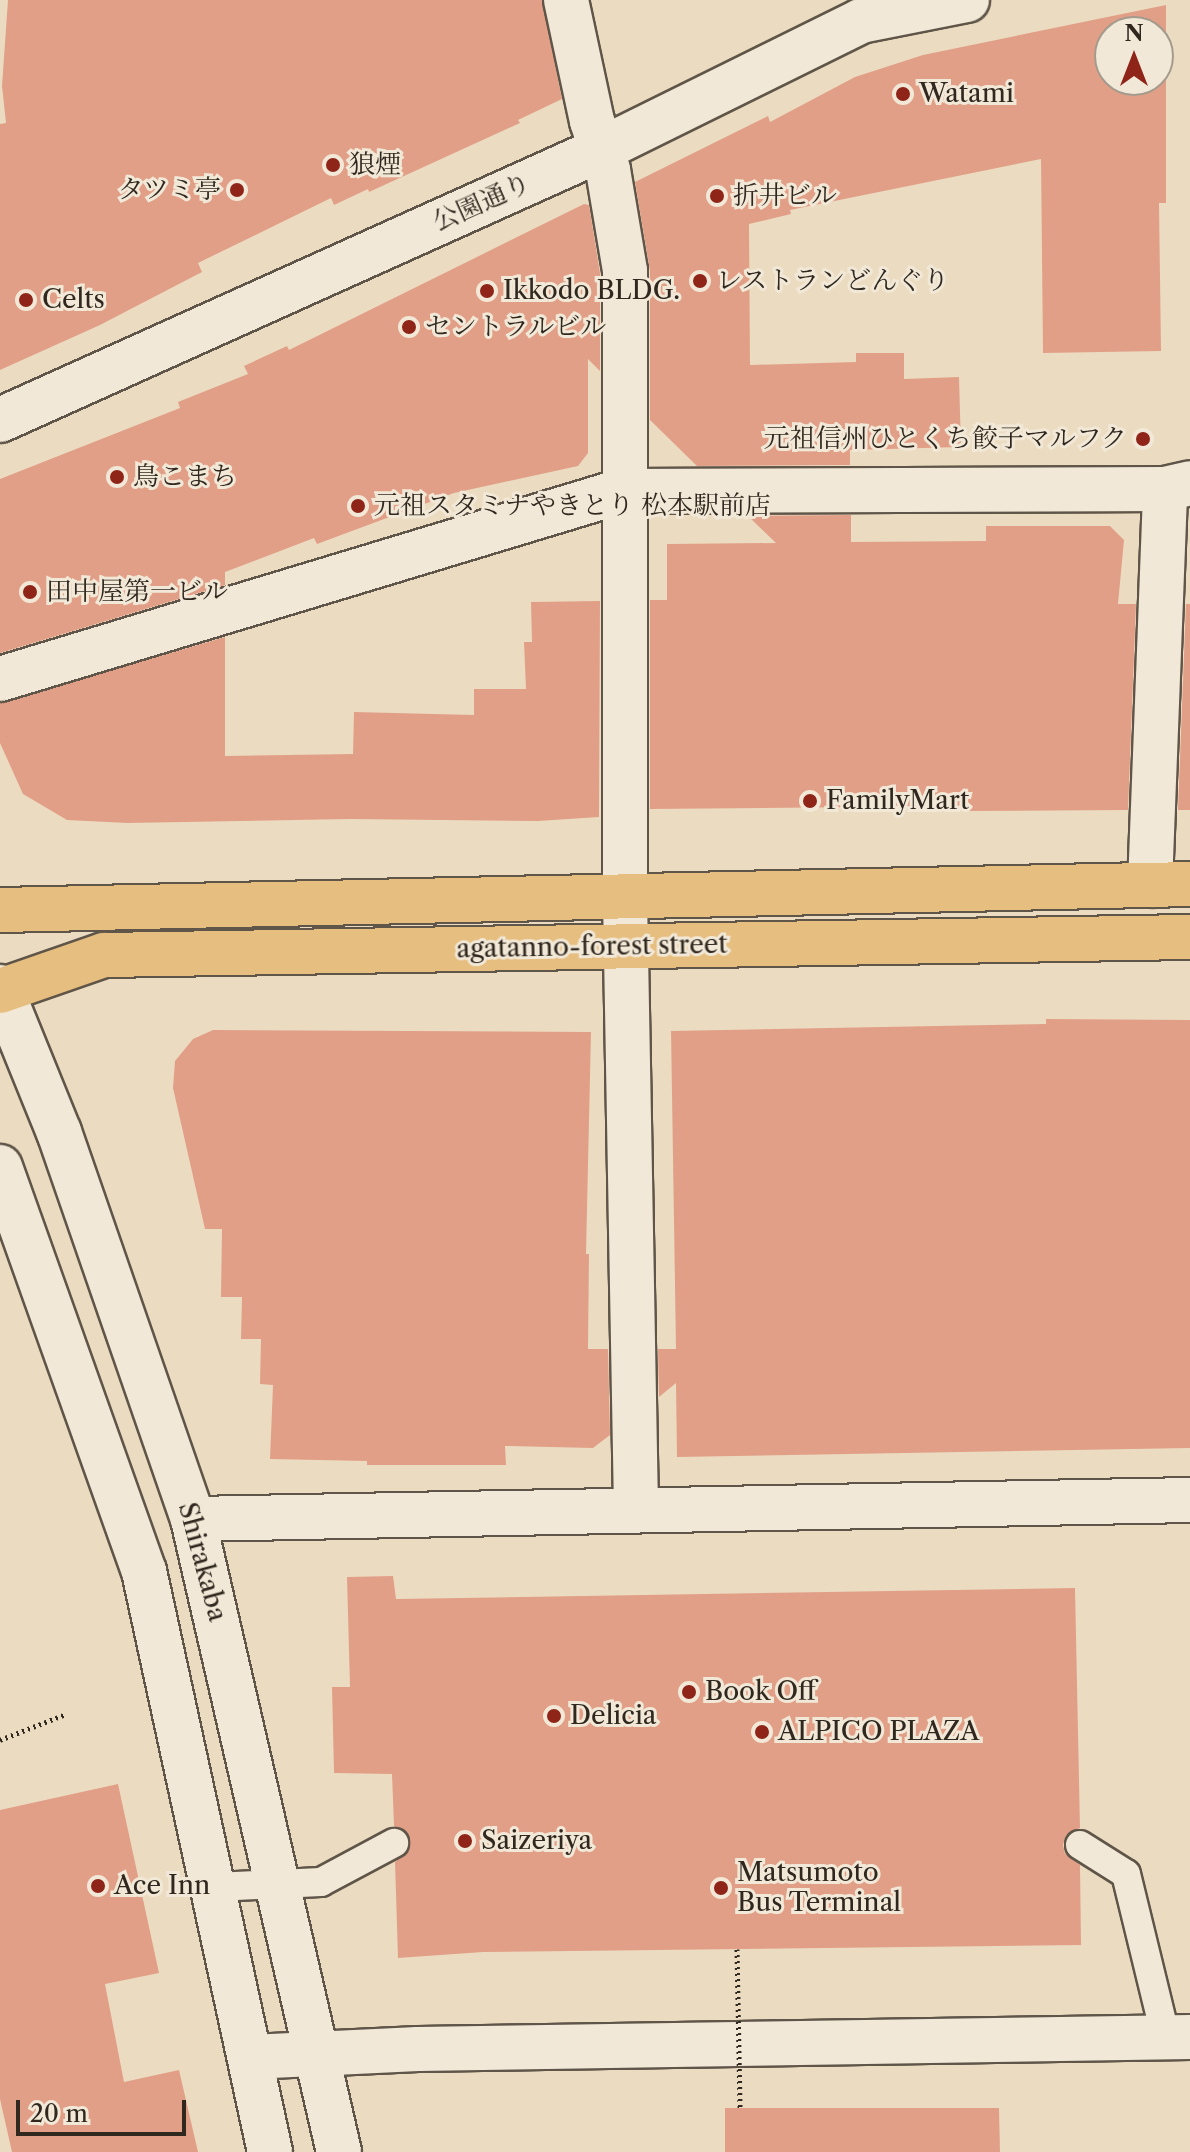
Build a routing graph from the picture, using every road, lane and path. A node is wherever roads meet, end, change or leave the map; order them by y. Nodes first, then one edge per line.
1 (566, 0) edge
2 (967, 0) edge
3 (859, 10) edge
4 (602, 149) junction
5 (0, 420) edge
6 (1177, 486) edge
7 (622, 491) junction
8 (0, 679) edge
9 (1170, 884) edge
10 (625, 897) junction
11 (0, 910) edge
12 (1190, 937) edge
13 (626, 946) junction
14 (0, 989) edge
15 (0, 1167) edge
16 (1190, 1500) edge
17 (636, 1508) junction
18 (193, 1519) junction
19 (66, 1714) dead end
20 (0, 1740) edge
21 (394, 1843) dead end
22 (1080, 1845) dead end
23 (277, 1884) junction
24 (214, 1887) junction
25 (737, 1949) dead end
26 (1178, 2038) edge
27 (316, 2054) junction
28 (250, 2057) junction
29 (740, 2108) dead end
30 (270, 2152) edge
31 (339, 2152) edge

1 - 4 street
2 - 3 street, 公園通り
3 - 4 street, 公園通り
4 - 5 street, 公園通り
4 - 7 street
6 - 7 street
6 - 9 street
7 - 8 street
7 - 10 street
9 - 10 highway, agatanno-forest street
10 - 11 highway, agatanno-forest street
10 - 13 street
12 - 13 highway, agatanno-forest street
13 - 14 highway, agatanno-forest street
13 - 17 street
14 - 18 street, Shirakaba
15 - 24 street
16 - 17 street
17 - 18 street
18 - 23 street, Shirakaba
19 - 20 path
21 - 23 lane
22 - 26 lane
23 - 24 lane
23 - 27 street, Shirakaba
24 - 28 street
25 - 29 path, bridge
26 - 27 street
27 - 28 street
27 - 31 street, Shirakaba
28 - 30 street

